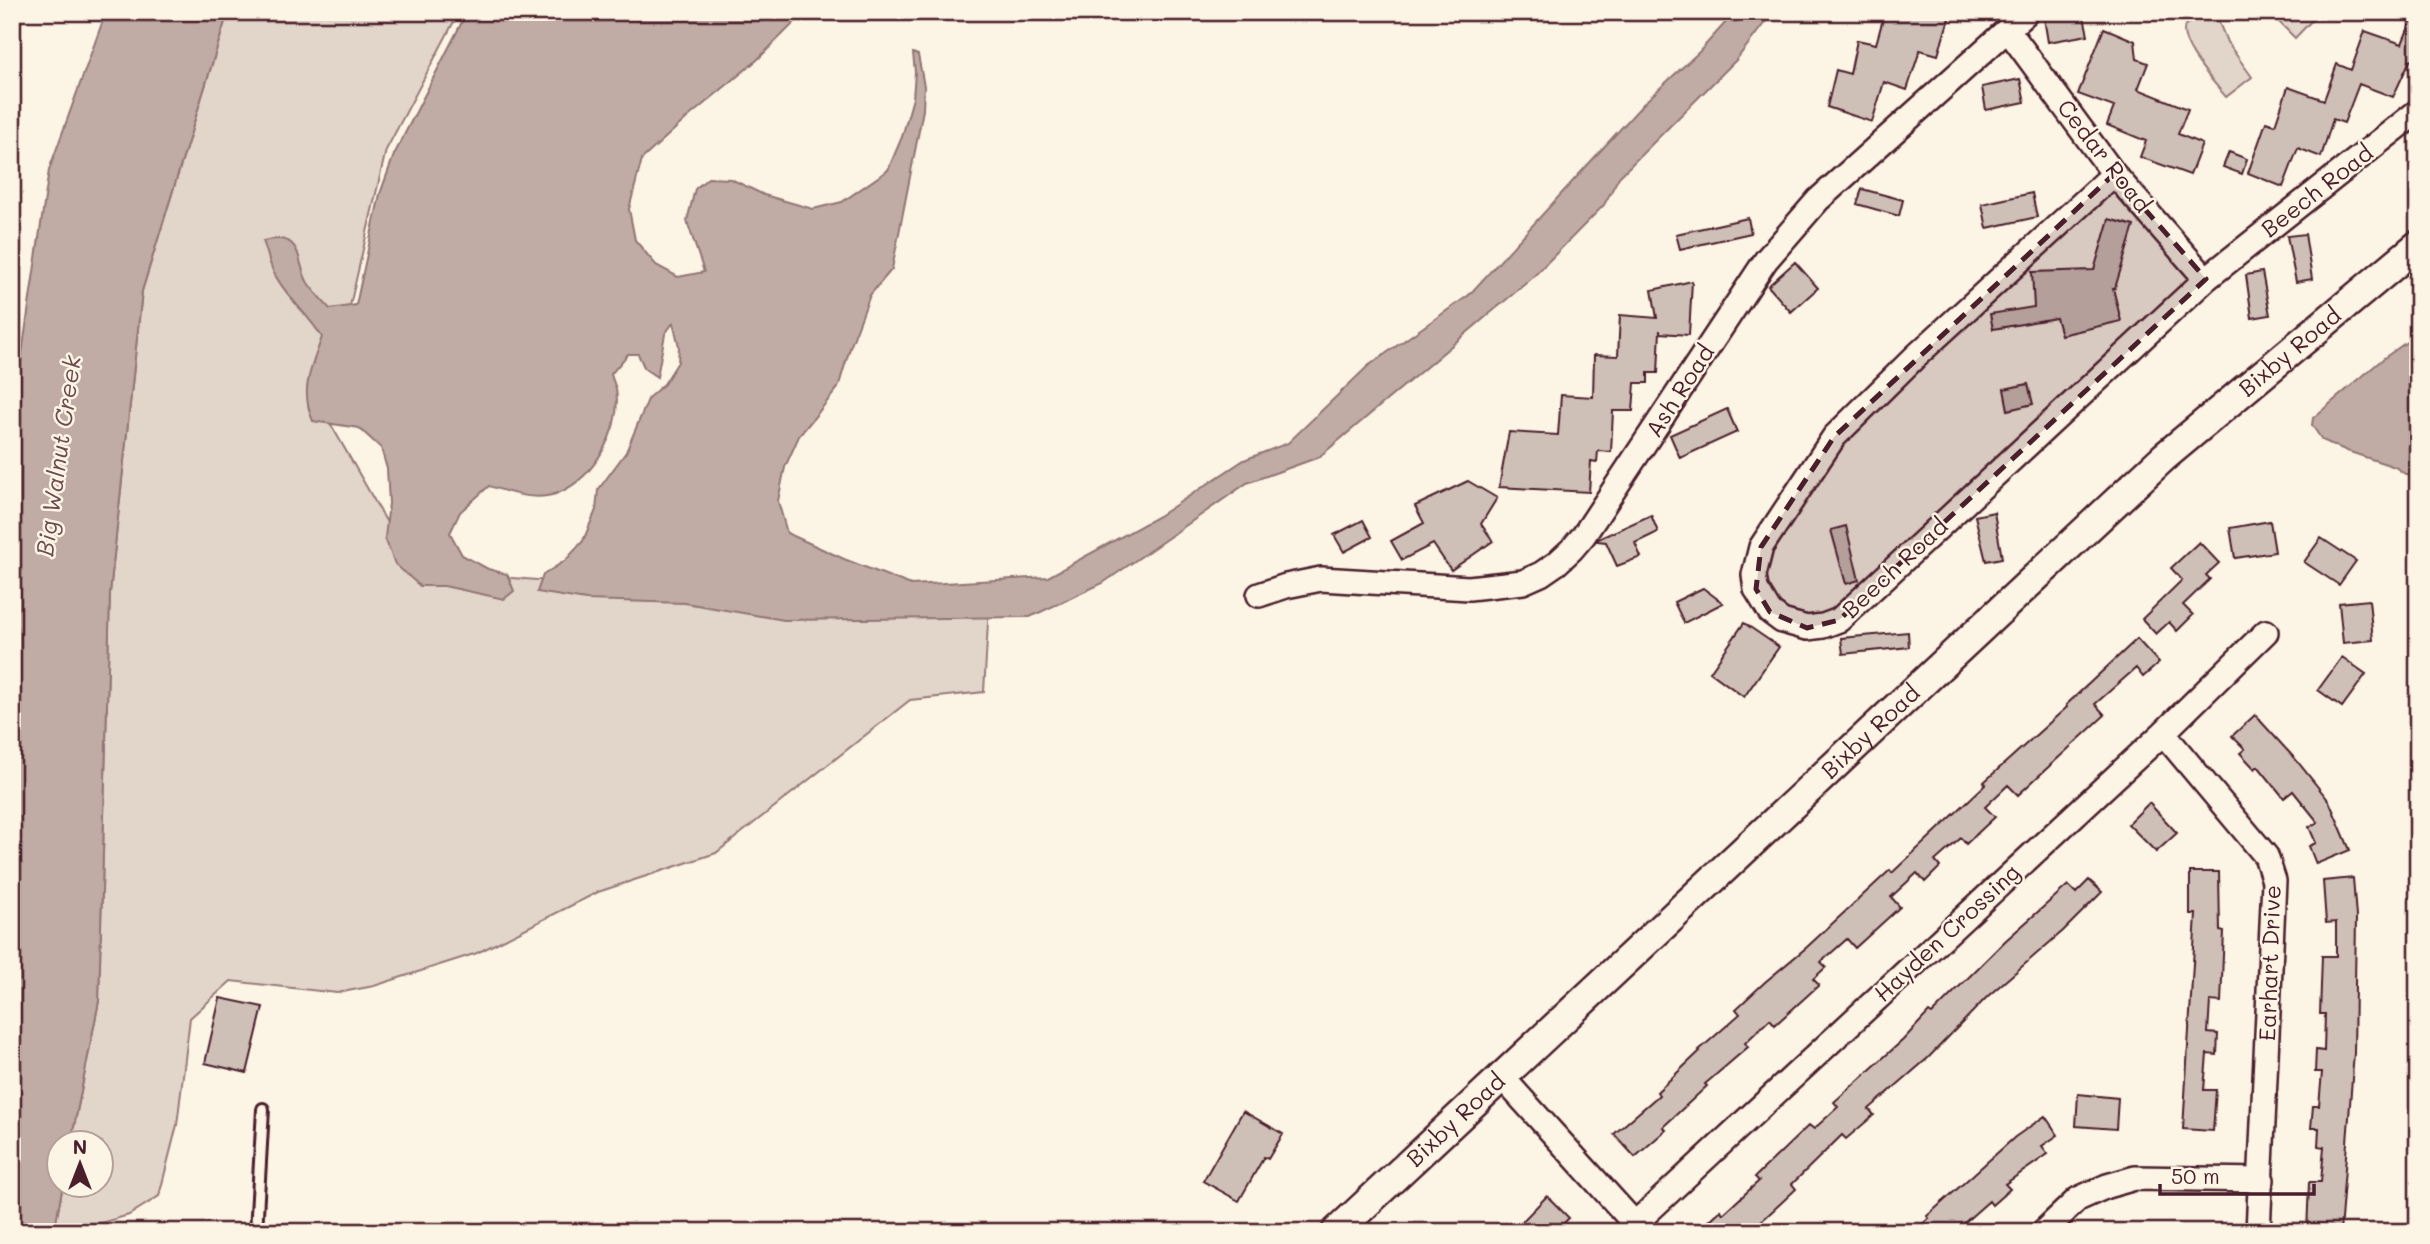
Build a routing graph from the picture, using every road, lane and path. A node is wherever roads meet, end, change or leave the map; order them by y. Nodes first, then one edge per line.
1 (2027, 12) edge
2 (2008, 30) junction
3 (2418, 111) edge
4 (2114, 174) junction
5 (2418, 245) edge
6 (2206, 278) junction
7 (1259, 595) dead end
8 (2266, 632) dead end
9 (2163, 733) junction
10 (1501, 1076) junction
11 (263, 1109) dead end
12 (2262, 1180) junction
13 (1630, 1227) edge
14 (256, 1232) edge
15 (1336, 1232) edge
16 (2043, 1232) edge
17 (2258, 1232) edge

1 - 2 street, Ash Road
2 - 4 street, Cedar Road
2 - 7 street, Ash Road
3 - 6 street, Beech Road
4 - 6 street, Cedar Road
4 - 6 street, Beech Road
5 - 10 street, Bixby Road
8 - 9 street, Hayden Crossing
9 - 12 street, Earhart Drive
9 - 13 street, Hayden Crossing
10 - 13 street
10 - 15 street, Bixby Road
11 - 14 lane
12 - 16 street
12 - 17 street, Earhart Drive

